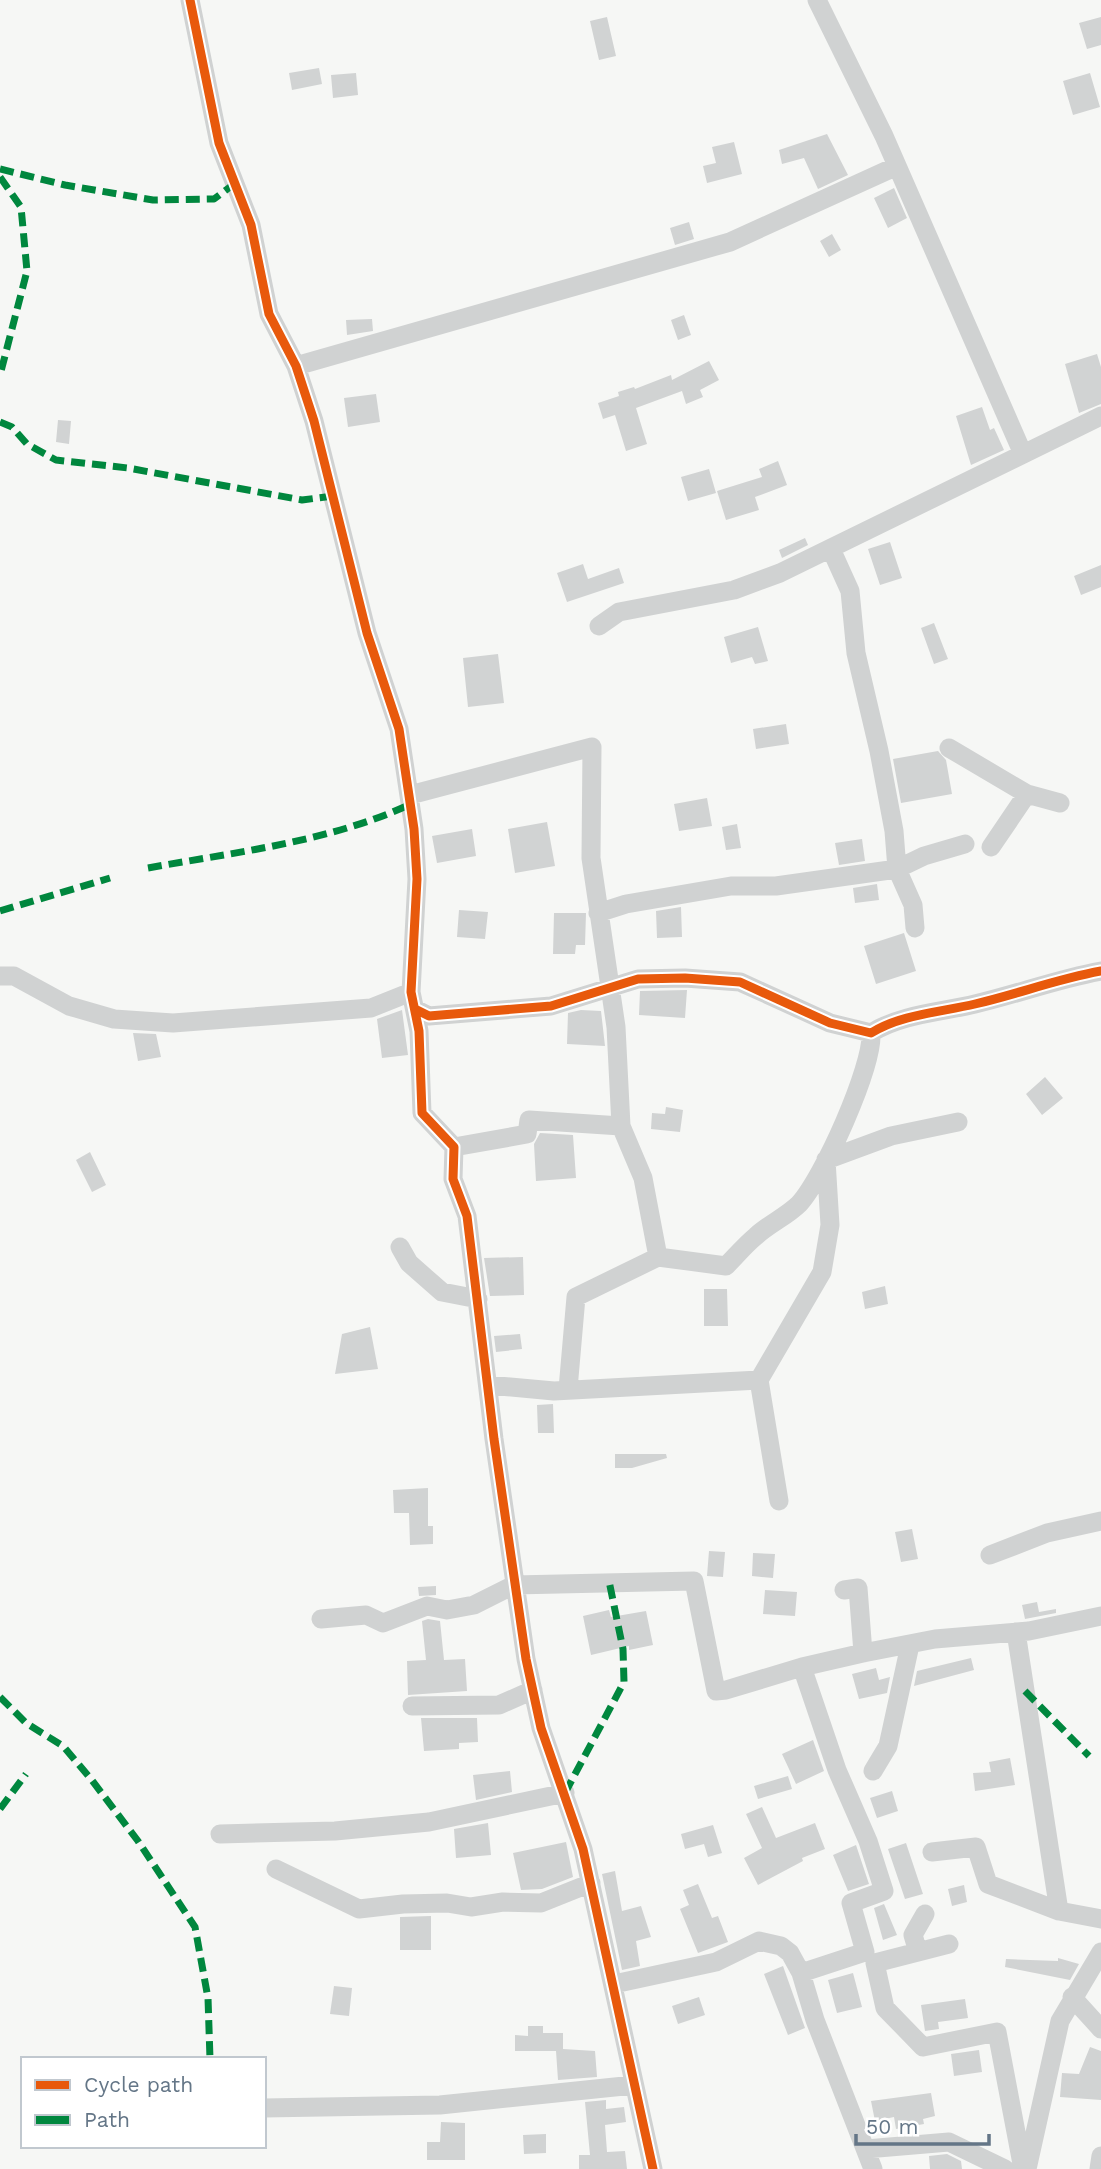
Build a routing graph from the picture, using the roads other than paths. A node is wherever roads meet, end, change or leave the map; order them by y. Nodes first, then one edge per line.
1 (190, 0) edge
2 (817, 0) edge
3 (897, 166) junction
4 (296, 366) junction
5 (1101, 416) edge
6 (1023, 454) junction
7 (831, 549) junction
8 (599, 626) dead end
9 (949, 748) dead end
10 (1027, 794) junction
11 (410, 795) junction
12 (1060, 803) dead end
13 (965, 844) dead end
14 (990, 847) dead end
15 (897, 869) junction
16 (598, 913) junction
17 (915, 928) dead end
18 (1101, 971) edge
19 (0, 976) edge
20 (610, 988) junction
21 (413, 1000) junction
22 (871, 1033) junction
23 (958, 1122) dead end
24 (621, 1126) junction
25 (454, 1147) junction
26 (826, 1160) junction
27 (400, 1247) dead end
28 (657, 1257) junction
29 (478, 1299) junction
30 (760, 1380) junction
31 (488, 1385) junction
32 (568, 1389) junction
33 (779, 1501) dead end
34 (1101, 1521) edge
35 (990, 1555) dead end
36 (513, 1585) junction
37 (844, 1590) dead end
38 (1101, 1616) edge
39 (321, 1619) dead end
40 (1016, 1632) junction
41 (909, 1645) junction
42 (863, 1653) junction
43 (802, 1667) junction
44 (533, 1690) junction
45 (412, 1706) dead end
46 (873, 1771) dead end
47 (565, 1793) junction
48 (220, 1834) dead end
49 (932, 1852) dead end
50 (276, 1869) dead end
51 (591, 1883) junction
52 (1059, 1910) junction
53 (925, 1914) dead end
54 (1101, 1919) edge
55 (949, 1944) dead end
56 (918, 1952) junction
57 (1101, 1952) edge
58 (870, 1957) junction
59 (801, 1973) junction
60 (614, 1984) junction
61 (1072, 1997) junction
62 (1101, 2029) edge
63 (634, 2085) junction
64 (266, 2108) edge
65 (866, 2150) junction
66 (1101, 2156) edge
67 (653, 2169) edge
68 (873, 2169) edge
69 (1005, 2169) edge
70 (1025, 2169) edge
71 (1099, 2169) edge

1 - 4 street
2 - 3 street
3 - 4 street
3 - 6 street
4 - 11 street
5 - 6 street
6 - 7 street
7 - 8 street
7 - 15 street
9 - 10 street
10 - 12 street
10 - 14 street
11 - 16 street
11 - 21 street
13 - 15 street
15 - 16 street
15 - 17 street
16 - 20 street
18 - 22 street
19 - 21 street
20 - 21 street
20 - 22 street
20 - 24 street
21 - 25 street
22 - 26 street
23 - 26 street
24 - 25 street
24 - 28 street
25 - 29 street
26 - 28 street
26 - 30 street
27 - 29 street
28 - 32 street
29 - 31 street
30 - 32 street
30 - 33 street
31 - 32 street
31 - 36 street
34 - 35 street
36 - 39 street
36 - 43 street
36 - 44 street
37 - 42 street
38 - 40 street
40 - 41 street
40 - 52 street
41 - 42 street
41 - 46 street
42 - 43 street
43 - 58 street
44 - 45 street
44 - 47 street
47 - 48 street
47 - 51 street
49 - 52 street
50 - 51 street
51 - 60 street
52 - 54 street
53 - 56 street
55 - 56 street
56 - 58 street
57 - 61 street
58 - 59 street
58 - 70 street
59 - 60 street
59 - 65 street
60 - 63 street
61 - 62 street
61 - 70 street
63 - 64 street
63 - 67 street
65 - 68 street
65 - 69 street
66 - 71 street

